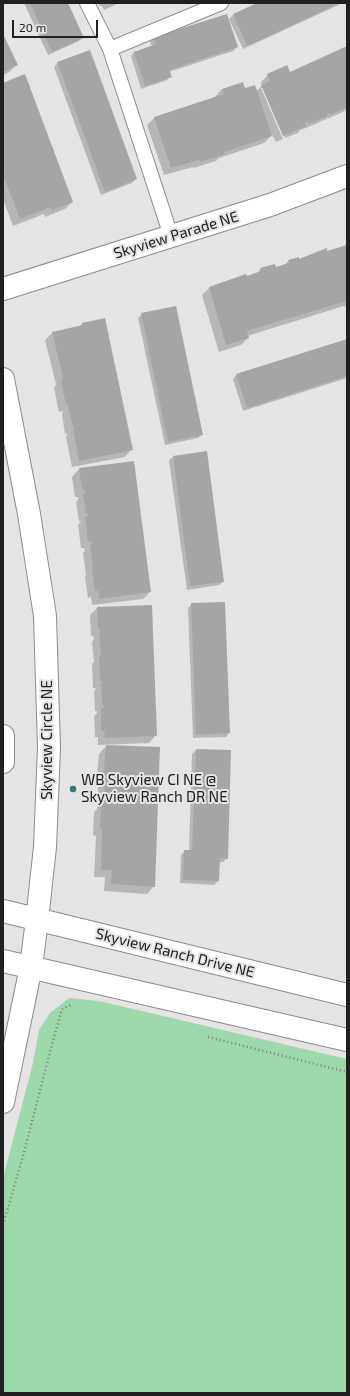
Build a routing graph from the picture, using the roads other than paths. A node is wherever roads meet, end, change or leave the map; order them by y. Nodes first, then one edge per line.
1 (87, 3) edge
2 (221, 3) edge
3 (110, 49) junction
4 (347, 176) edge
5 (171, 236) junction
6 (3, 289) edge
7 (3, 379) edge
8 (3, 736) edge
9 (3, 762) edge
10 (3, 911) edge
11 (37, 920) junction
12 (3, 961) edge
13 (30, 967) junction
14 (347, 995) edge
15 (347, 1040) edge
16 (3, 1102) edge

1 - 3 lane
2 - 3 lane
3 - 5 lane
4 - 5 street, Skyview Parade NE
5 - 6 street, Skyview Parade NE
7 - 11 street, Skyview Circle NE
8 - 9 street
10 - 11 street, Skyview Ranch Drive NE
11 - 13 street, Skyview Circle NE
11 - 14 street, Skyview Ranch Drive NE
12 - 13 street
13 - 15 street
13 - 16 street, Skyview Circle NE

